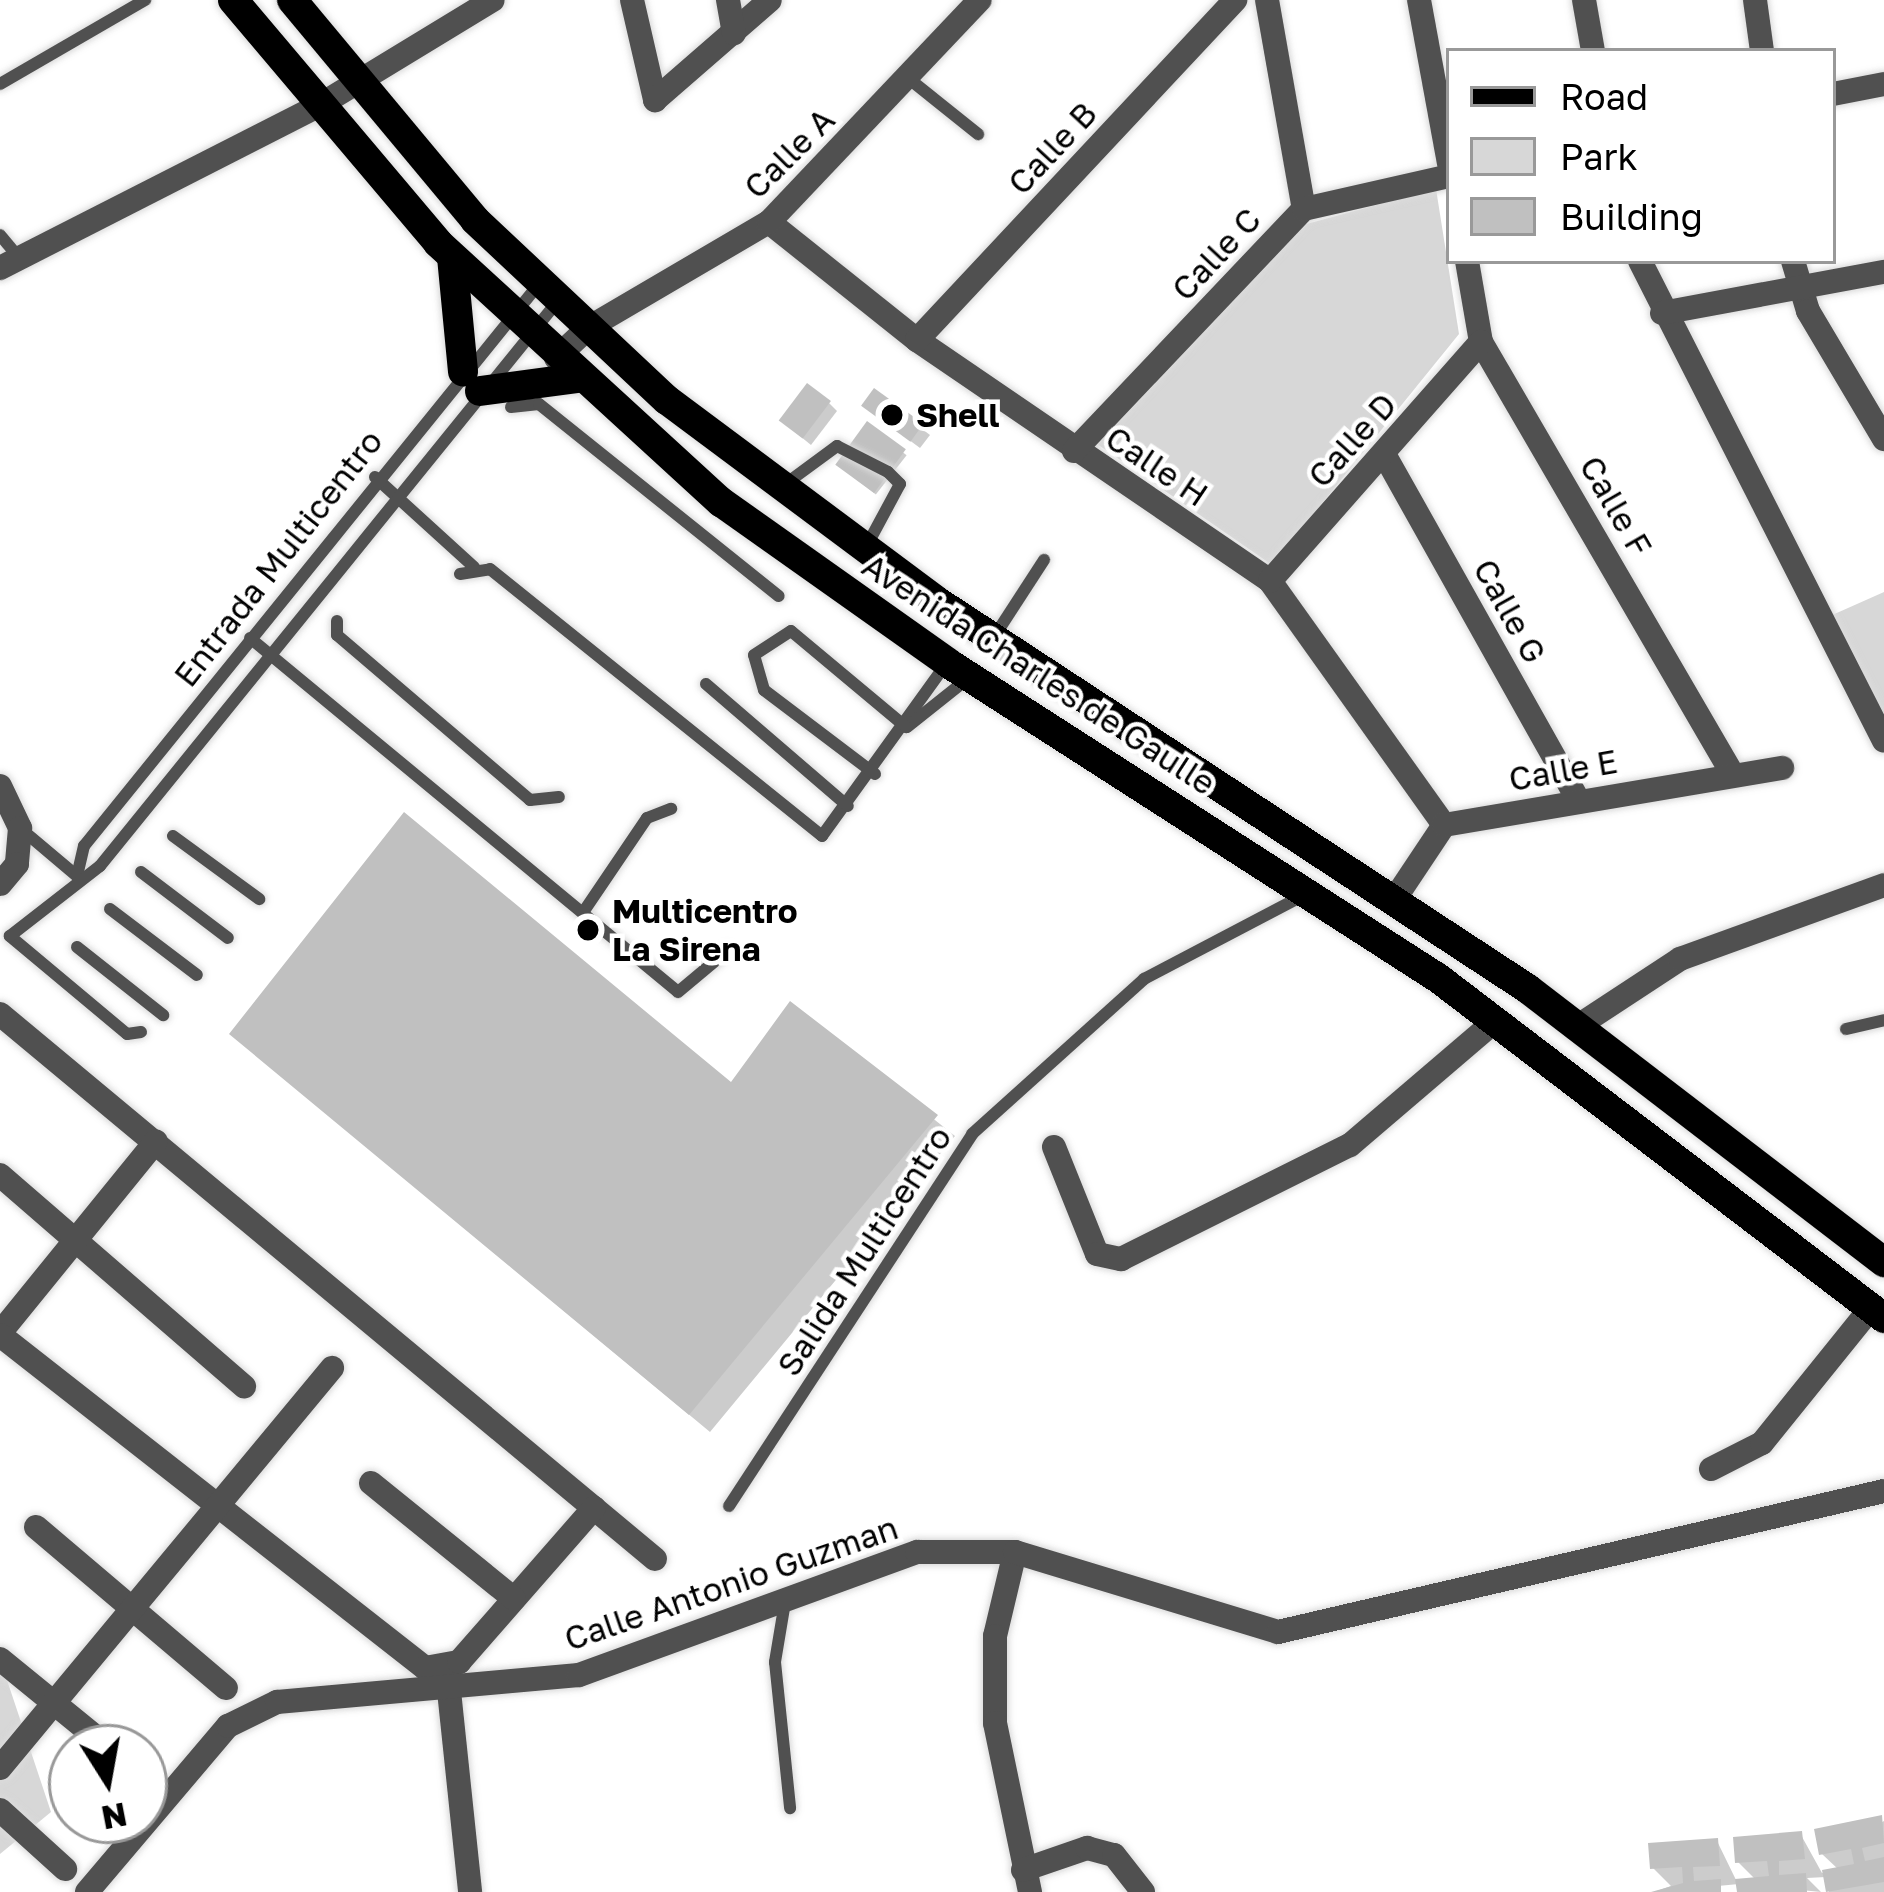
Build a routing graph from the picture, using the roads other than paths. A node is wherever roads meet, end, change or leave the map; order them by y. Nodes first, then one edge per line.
1 (146, 0) edge
2 (233, 0) edge
3 (292, 0) edge
4 (494, 0) edge
5 (632, 0) edge
6 (728, 0) edge
7 (770, 0) edge
8 (980, 0) edge
9 (1235, 0) edge
10 (1268, 0) edge
11 (1419, 0) edge
12 (1584, 0) edge
13 (1755, 0) edge
14 (734, 34) junction
15 (1592, 48) edge
16 (1762, 48) edge
17 (358, 76) junction
18 (908, 78) junction
19 (0, 84) edge
20 (1884, 85) edge
21 (1836, 93) edge
22 (320, 105) junction
23 (978, 134) dead end
24 (1446, 147) edge
25 (1446, 177) edge
26 (1304, 209) junction
27 (770, 222) junction
28 (0, 235) edge
29 (452, 257) junction
30 (10, 264) edge
31 (1468, 264) edge
32 (1641, 264) edge
33 (1793, 264) edge
34 (1884, 272) edge
35 (1798, 289) junction
36 (548, 292) junction
37 (1662, 314) junction
38 (519, 325) junction
39 (588, 328) junction
40 (917, 340) junction
41 (1481, 342) junction
42 (567, 368) junction
43 (472, 381) junction
44 (511, 407) dead end
45 (1881, 428) edge
46 (1074, 451) junction
47 (1384, 454) junction
48 (375, 477) junction
49 (780, 489) junction
50 (394, 495) junction
51 (865, 550) junction
52 (1044, 560) dead end
53 (474, 566) junction
54 (460, 574) dead end
55 (1270, 581) junction
56 (778, 596) dead end
57 (337, 620) dead end
58 (250, 638) junction
59 (993, 638) junction
60 (268, 653) junction
61 (958, 670) junction
62 (706, 684) dead end
63 (906, 727) junction
64 (1884, 741) edge
65 (1782, 768) dead end
66 (875, 774) junction
67 (1733, 775) junction
68 (0, 786) edge
69 (559, 796) dead end
70 (1578, 799) junction
71 (848, 806) junction
72 (671, 809) dead end
73 (1444, 825) junction
74 (20, 828) junction
75 (173, 836) dead end
76 (1329, 859) junction
77 (1270, 867) junction
78 (142, 872) dead end
79 (77, 876) junction
80 (0, 884) edge
81 (1884, 885) edge
82 (1309, 893) junction
83 (259, 898) dead end
84 (1394, 901) junction
85 (110, 909) dead end
86 (584, 911) junction
87 (1347, 917) junction
88 (228, 938) dead end
89 (77, 946) dead end
90 (728, 951) dead end
91 (197, 975) dead end
92 (0, 1014) edge
93 (163, 1015) dead end
94 (1884, 1020) edge
95 (1495, 1021) junction
96 (1575, 1028) junction
97 (1846, 1029) dead end
98 (141, 1033) dead end
99 (156, 1141) junction
100 (1054, 1147) dead end
101 (0, 1175) edge
102 (77, 1238) junction
103 (1884, 1262) edge
104 (1877, 1314) edge
105 (0, 1334) edge
106 (332, 1368) dead end
107 (244, 1386) dead end
108 (1711, 1469) dead end
109 (371, 1483) dead end
110 (1884, 1491) edge
111 (219, 1504) junction
112 (729, 1506) dead end
113 (594, 1508) junction
114 (35, 1527) dead end
115 (1015, 1552) junction
116 (656, 1559) dead end
117 (514, 1600) junction
118 (784, 1602) junction
119 (131, 1609) junction
120 (0, 1659) edge
121 (226, 1688) dead end
122 (449, 1691) junction
123 (53, 1704) junction
124 (78, 1724) edge
125 (0, 1768) edge
126 (790, 1808) dead end
127 (0, 1810) edge
128 (65, 1869) dead end
129 (1027, 1881) edge
130 (87, 1892) edge
131 (470, 1892) edge
132 (1143, 1892) edge

1 - 19 lane
2 - 22 main road, Avenida Charles de Gaulle
3 - 17 main road, Avenida Charles de Gaulle
4 - 17 street
5 - 14 street
6 - 14 street
7 - 14 street
8 - 18 street, Calle A
9 - 40 street, Calle B
10 - 26 street
11 - 24 street
12 - 15 street
13 - 16 street
17 - 22 street
17 - 36 main road, Avenida Charles de Gaulle
18 - 23 lane
18 - 27 street, Calle A
20 - 21 street
22 - 29 main road, Avenida Charles de Gaulle
22 - 30 street
25 - 26 street, Calle C
26 - 46 street, Calle C
27 - 39 street, Calle A
27 - 40 street, Calle H
28 - 30 lane
29 - 38 main road, Avenida Charles de Gaulle
29 - 43 main road
31 - 41 street, Calle F
32 - 37 street
33 - 35 street
34 - 35 street
35 - 37 street
35 - 45 street
36 - 38 lane, Entrada Multicentro
36 - 38 lane, Entrada Multicentro
36 - 39 main road, Avenida Charles de Gaulle
37 - 64 street
38 - 42 main road, Avenida Charles de Gaulle
38 - 43 lane, Entrada Multicentro
38 - 43 lane, Entrada Multicentro
39 - 42 street, Calle A
39 - 49 main road, Avenida Charles de Gaulle
40 - 46 street, Calle H
41 - 47 street, Calle D
41 - 67 street, Calle F
42 - 43 main road
42 - 61 main road, Avenida Charles de Gaulle
43 - 48 lane, Entrada Multicentro
43 - 50 lane, Entrada Multicentro
44 - 56 lane
46 - 55 street, Calle H
47 - 55 street, Calle D
47 - 70 street, Calle G
48 - 50 lane
48 - 58 lane, Entrada Multicentro
49 - 51 main road, Avenida Charles de Gaulle
49 - 51 lane
50 - 53 lane
50 - 60 lane, Entrada Multicentro
51 - 59 main road, Avenida Charles de Gaulle
52 - 59 lane
53 - 54 lane
53 - 71 lane
55 - 73 street, Calle H
57 - 69 lane
58 - 60 lane
58 - 79 lane, Entrada Multicentro
59 - 76 main road, Avenida Charles de Gaulle
60 - 79 lane, Entrada Multicentro
60 - 86 lane
61 - 63 lane
61 - 63 lane
61 - 77 main road, Avenida Charles de Gaulle
62 - 71 lane
63 - 66 lane
63 - 66 lane
65 - 67 street, Calle E
66 - 71 lane
67 - 70 street, Calle E
68 - 74 street
70 - 73 street, Calle E
72 - 86 lane
73 - 84 street
74 - 79 lane
74 - 80 street
75 - 83 lane
76 - 77 main road
76 - 84 main road, Avenida Charles de Gaulle
77 - 82 main road, Avenida Charles de Gaulle
78 - 88 lane
79 - 98 lane, Entrada Multicentro
81 - 96 street
82 - 87 main road, Avenida Charles de Gaulle
82 - 112 lane, Salida Multicentro
84 - 87 main road
84 - 96 main road, Avenida Charles de Gaulle
85 - 91 lane
86 - 90 lane
87 - 95 main road, Avenida Charles de Gaulle
89 - 93 lane
92 - 99 street
94 - 97 lane
95 - 100 street
95 - 104 main road, Avenida Charles de Gaulle
96 - 103 main road, Avenida Charles de Gaulle
99 - 102 street
99 - 113 street
101 - 102 street
102 - 105 street
102 - 107 street
104 - 108 street
105 - 111 street
106 - 111 street
109 - 117 street
110 - 115 street, Calle Antonio Guzman
111 - 117 street
111 - 119 street
113 - 116 street
113 - 117 street
114 - 119 street
115 - 118 street, Calle Antonio Guzman
115 - 129 street
118 - 122 street, Calle Antonio Guzman
118 - 126 lane
119 - 121 street
119 - 123 street
120 - 123 street
122 - 130 street, Calle Antonio Guzman
122 - 131 street
123 - 124 street
123 - 125 street
127 - 128 street
129 - 132 street

